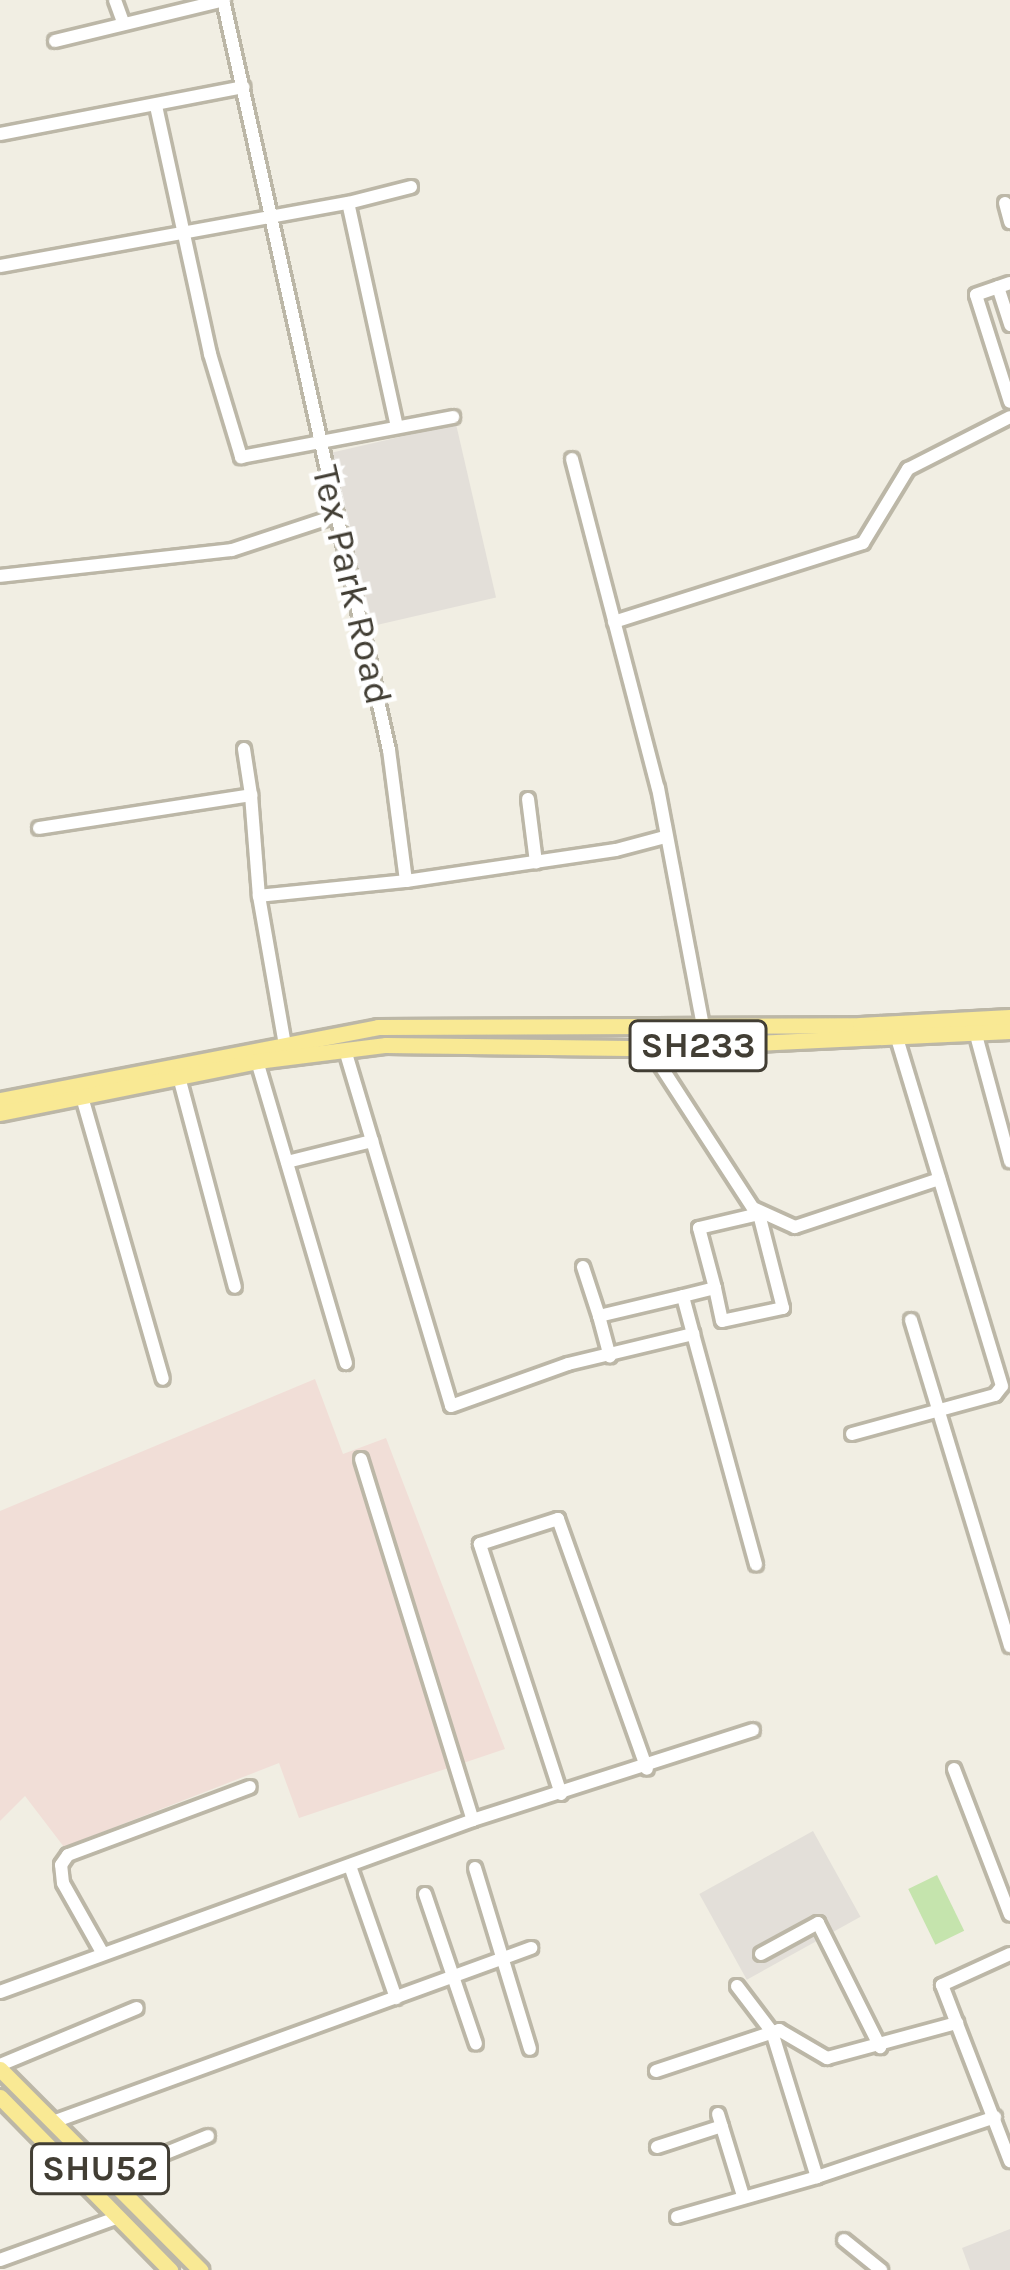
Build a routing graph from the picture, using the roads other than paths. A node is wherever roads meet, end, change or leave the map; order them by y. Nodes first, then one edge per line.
1 (116, 0) edge
2 (223, 0) edge
3 (123, 22) junction
4 (55, 41) dead end
5 (243, 87) junction
6 (155, 106) junction
7 (0, 134) edge
8 (411, 187) dead end
9 (348, 203) junction
10 (1005, 203) dead end
11 (271, 220) junction
12 (1010, 222) edge
13 (184, 233) junction
14 (0, 266) edge
15 (1004, 285) edge
16 (1010, 326) edge
17 (1010, 402) edge
18 (453, 417) dead end
19 (1010, 417) edge
20 (397, 428) junction
21 (320, 443) junction
22 (572, 459) dead end
23 (335, 516) junction
24 (0, 576) edge
25 (614, 622) junction
26 (244, 749) dead end
27 (251, 795) junction
28 (528, 799) dead end
29 (39, 828) dead end
30 (665, 837) junction
31 (536, 862) junction
32 (406, 881) junction
33 (259, 896) junction
34 (1010, 1017) edge
35 (703, 1026) junction
36 (1010, 1031) edge
37 (976, 1035) junction
38 (897, 1039) junction
39 (649, 1048) junction
40 (286, 1050) junction
41 (345, 1050) junction
42 (257, 1060) junction
43 (179, 1076) junction
44 (82, 1097) junction
45 (0, 1100) edge
46 (0, 1113) edge
47 (372, 1141) junction
48 (1010, 1161) edge
49 (287, 1162) junction
50 (939, 1179) junction
51 (584, 1267) dead end
52 (235, 1287) dead end
53 (715, 1288) junction
54 (683, 1296) junction
55 (598, 1316) junction
56 (911, 1321) dead end
57 (693, 1334) junction
58 (610, 1357) junction
59 (346, 1364) dead end
60 (163, 1379) dead end
61 (940, 1410) junction
62 (852, 1434) dead end
63 (361, 1460) dead end
64 (756, 1564) dead end
65 (1010, 1646) edge
66 (753, 1730) dead end
67 (647, 1768) junction
68 (954, 1769) dead end
69 (250, 1787) dead end
70 (561, 1795) junction
71 (473, 1820) junction
72 (350, 1866) junction
73 (1010, 1867) edge
74 (475, 1868) dead end
75 (994, 1874) junction
76 (425, 1894) dead end
77 (1010, 1915) edge
78 (531, 1948) dead end
79 (104, 1954) junction
80 (760, 1954) dead end
81 (1010, 1954) edge
82 (502, 1960) junction
83 (453, 1976) junction
84 (737, 1987) dead end
85 (0, 1992) edge
86 (396, 1998) junction
87 (137, 2008) dead end
88 (957, 2023) junction
89 (772, 2032) junction
90 (476, 2044) dead end
91 (880, 2047) junction
92 (530, 2049) dead end
93 (0, 2067) edge
94 (656, 2071) dead end
95 (0, 2097) edge
96 (995, 2117) junction
97 (53, 2122) junction
98 (208, 2136) dead end
99 (658, 2147) dead end
100 (1010, 2161) edge
101 (107, 2177) junction
102 (818, 2177) junction
103 (743, 2196) junction
104 (676, 2216) dead end
105 (116, 2218) junction
106 (844, 2240) dead end
107 (0, 2260) edge
108 (170, 2270) edge
109 (200, 2270) edge
110 (881, 2270) edge

1 - 3 street
2 - 3 street
2 - 5 street, Tex Park Road
3 - 4 street
5 - 6 street
5 - 11 street, Tex Park Road
6 - 7 street
6 - 13 street
8 - 9 street
9 - 11 street
9 - 20 street
10 - 12 street
11 - 13 street
11 - 21 street, Tex Park Road
13 - 14 street
13 - 21 street
15 - 16 street
15 - 17 street
18 - 20 street
19 - 25 street
20 - 21 street
21 - 23 street, Tex Park Road
22 - 25 street
23 - 24 street
23 - 32 street, Tex Park Road
25 - 30 street
26 - 27 street
27 - 29 street
27 - 33 street
28 - 31 street
30 - 31 street
30 - 35 street
31 - 32 street
32 - 33 street
33 - 40 street
34 - 35 main road
35 - 40 main road
36 - 37 main road, SH233
37 - 38 main road, SH233
37 - 48 street
38 - 39 main road, SH233
38 - 50 street
39 - 41 main road, SH233
39 - 50 street
40 - 41 main road, SH233
40 - 42 main road, SH233
40 - 45 main road, SH233
41 - 47 street
42 - 43 main road, SH233
42 - 49 street
43 - 44 main road, SH233
43 - 52 street
44 - 46 main road, SH233
44 - 60 street
47 - 49 street
47 - 58 street
49 - 59 street
50 - 61 street
51 - 55 street
53 - 53 street
53 - 54 street
54 - 55 street
54 - 57 street
55 - 58 street
56 - 61 street
57 - 58 street
57 - 64 street
61 - 62 street
61 - 65 street
63 - 71 street
66 - 67 street
67 - 70 street
67 - 70 street
68 - 75 street
69 - 79 street
70 - 71 street
71 - 72 street
72 - 79 street
72 - 86 street
73 - 75 street
74 - 82 street
75 - 77 street
76 - 83 street
78 - 82 street
79 - 85 street
80 - 91 street
81 - 88 street
82 - 83 street
82 - 92 street
83 - 86 street
83 - 90 street
84 - 89 street
86 - 97 street
87 - 93 street
88 - 91 street
88 - 96 street
89 - 91 street
89 - 94 street
89 - 102 street
93 - 97 main road, SHU52
95 - 105 main road, SHU52
96 - 100 street
96 - 102 street
97 - 101 main road, SHU52
98 - 101 street
99 - 103 street
101 - 109 main road, SHU52
102 - 103 street
103 - 104 street
105 - 107 street
105 - 108 main road, SHU52
106 - 110 street

